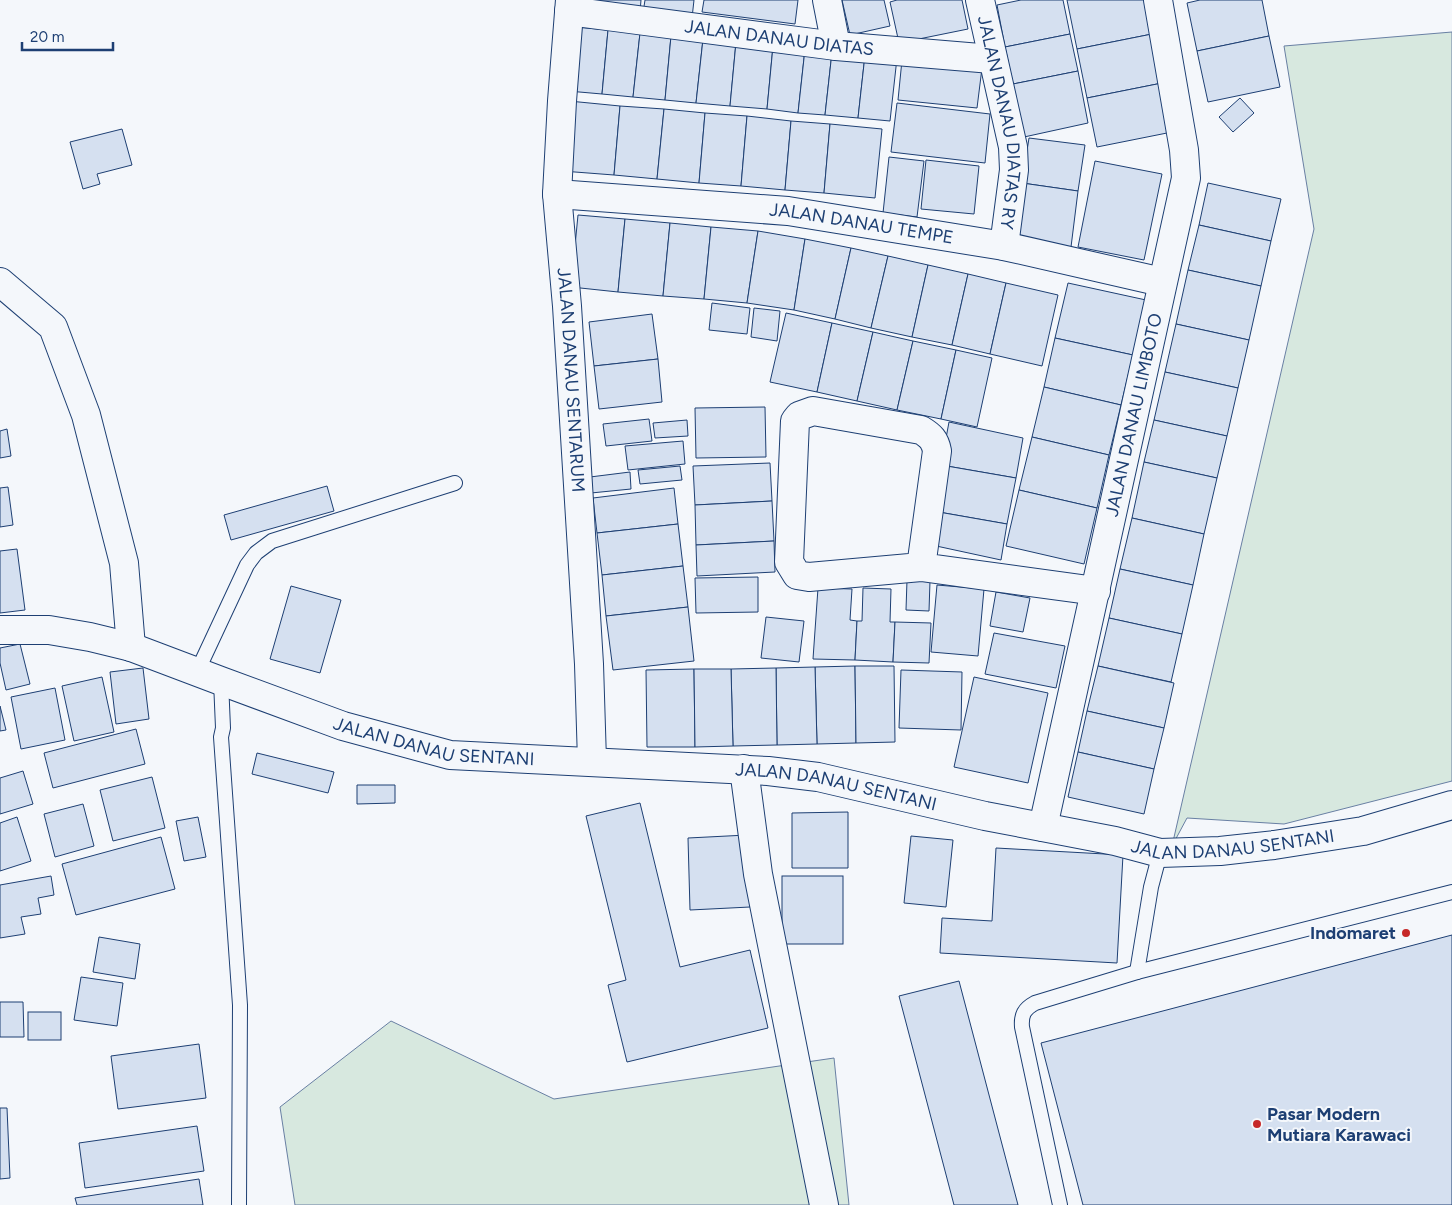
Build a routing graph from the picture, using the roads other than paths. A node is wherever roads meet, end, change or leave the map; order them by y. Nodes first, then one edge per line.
1 (827, 0) edge
2 (980, 0) edge
3 (1158, 0) edge
4 (569, 5) edge
5 (836, 46) junction
6 (992, 59) junction
7 (557, 194) junction
8 (1004, 246) junction
9 (0, 282) edge
10 (1162, 282) junction
11 (455, 483) dead end
12 (921, 568) junction
13 (1096, 591) junction
14 (0, 630) edge
15 (131, 646) junction
16 (209, 677) junction
17 (592, 761) junction
18 (744, 769) junction
19 (1452, 805) edge
20 (1043, 827) junction
21 (1160, 853) junction
22 (1452, 892) edge
23 (1137, 972) junction
24 (239, 1205) edge
25 (824, 1205) edge
26 (1060, 1205) edge

1 - 5 street
2 - 6 street, JALAN DANAU DIATAS RY
3 - 10 street, JALAN DANAU LIMBOTO
4 - 5 street, JALAN DANAU DIATAS
4 - 7 street, JALAN DANAU SENTARUM
5 - 6 street, JALAN DANAU DIATAS
6 - 8 street, JALAN DANAU DIATAS RY
7 - 8 street, JALAN DANAU TEMPE
7 - 17 street, JALAN DANAU SENTARUM
8 - 10 street, JALAN DANAU TEMPE
9 - 15 street
10 - 13 street, JALAN DANAU LIMBOTO
11 - 16 lane
12 - 12 street
12 - 13 street
13 - 20 street, JALAN DANAU LIMBOTO
14 - 15 street, JALAN DANAU SENTANI
15 - 16 street, JALAN DANAU SENTANI
16 - 17 street, JALAN DANAU SENTANI
16 - 24 lane
17 - 18 street, JALAN DANAU SENTANI
18 - 20 street, JALAN DANAU SENTANI
18 - 25 street
19 - 21 street, JALAN DANAU SENTANI
20 - 21 street, JALAN DANAU SENTANI
21 - 23 lane
22 - 23 lane
23 - 26 lane

